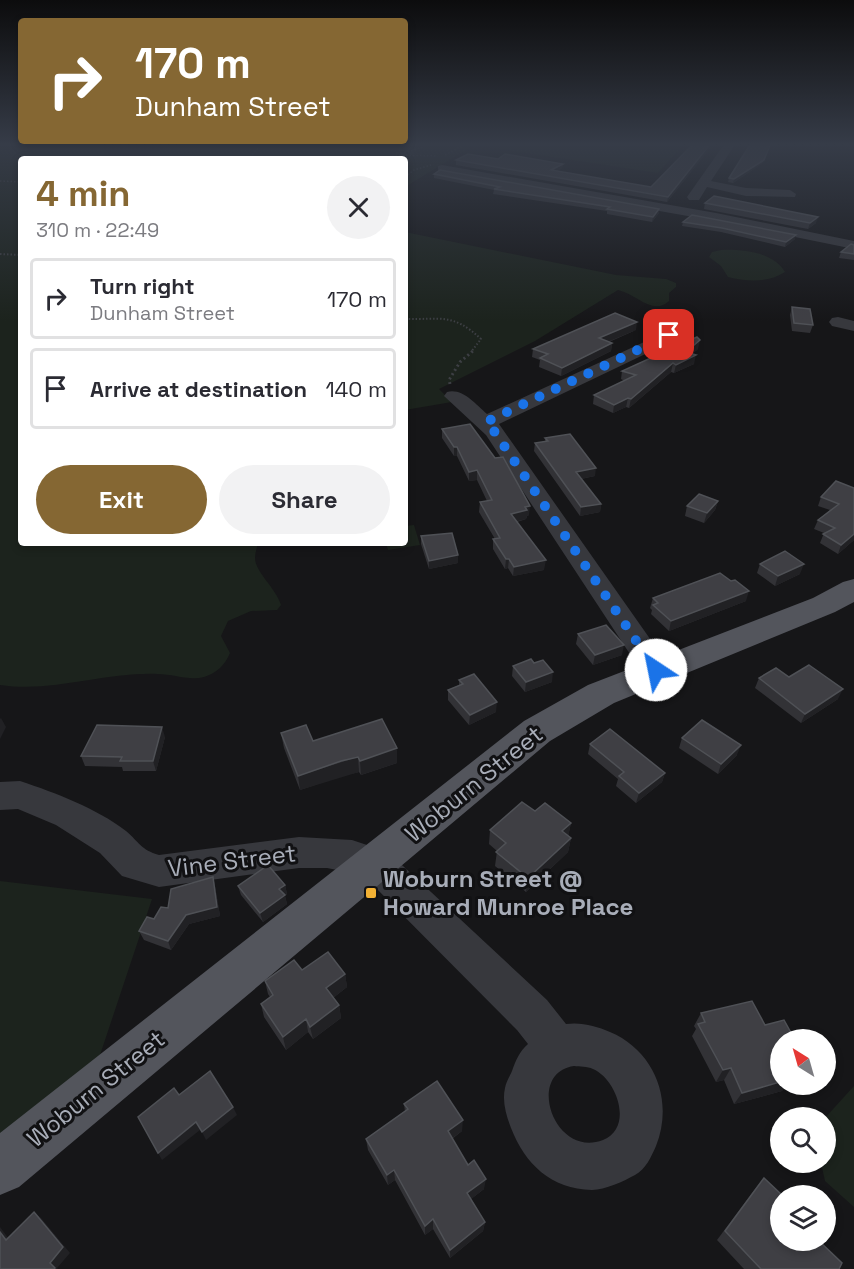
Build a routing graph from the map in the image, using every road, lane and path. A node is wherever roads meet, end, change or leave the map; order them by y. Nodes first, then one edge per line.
1 (633, 202) edge
2 (690, 202) edge
3 (684, 211) junction
4 (854, 245) edge
5 (0, 254) edge
6 (18, 255) edge
7 (408, 319) edge
8 (679, 331) dead end
9 (454, 396) joint
10 (486, 422) junction
11 (854, 589) edge
12 (656, 670) junction
13 (0, 796) edge
14 (375, 863) junction
15 (557, 1047) dead end
16 (0, 1167) edge

1 - 3 street
2 - 3 street
3 - 4 street
5 - 6 path
7 - 9 path
8 - 10 street
9 - 10 street
10 - 12 street
11 - 12 main road, Woburn Street
12 - 14 main road, Woburn Street
13 - 14 street, Vine Street
14 - 15 street
14 - 16 main road, Woburn Street

